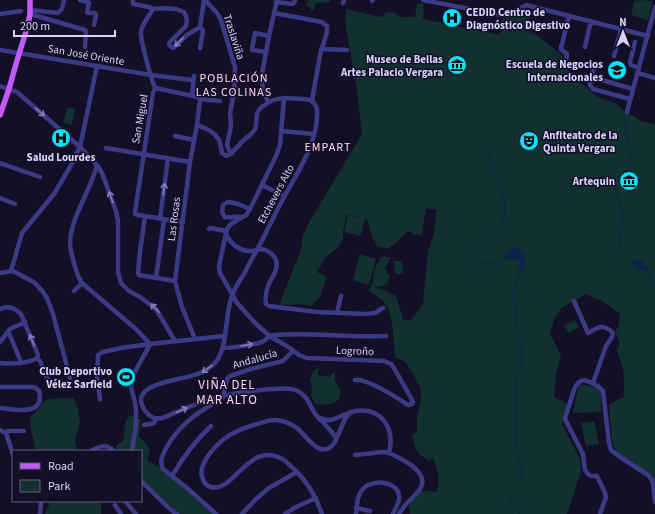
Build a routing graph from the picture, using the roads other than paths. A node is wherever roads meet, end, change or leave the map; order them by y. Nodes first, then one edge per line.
1 (30, 0) edge
2 (64, 0) edge
3 (80, 0) edge
4 (205, 0) edge
5 (295, 0) edge
6 (424, 0) edge
7 (277, 1) edge
8 (133, 2) edge
9 (527, 3) edge
10 (655, 7) edge
11 (153, 9) junction
12 (21, 11) dead end
13 (30, 12) junction
14 (274, 13) junction
15 (0, 14) edge
16 (569, 16) junction
17 (591, 21) junction
18 (94, 25) dead end
19 (200, 27) junction
20 (621, 29) junction
21 (269, 36) junction
22 (648, 36) junction
23 (635, 42) dead end
24 (85, 47) dead end
25 (585, 47) dead end
26 (200, 48) dead end
27 (322, 49) junction
28 (0, 50) edge
29 (347, 50) dead end
30 (266, 52) junction
31 (19, 53) junction
32 (614, 56) dead end
33 (566, 62) dead end
34 (97, 66) junction
35 (594, 66) dead end
36 (638, 70) junction
37 (151, 75) junction
38 (655, 78) edge
39 (602, 80) dead end
40 (0, 86) edge
41 (155, 88) junction
42 (9, 89) junction
43 (633, 89) junction
44 (192, 96) junction
45 (284, 98) junction
46 (200, 99) junction
47 (630, 99) junction
48 (220, 101) dead end
49 (268, 102) junction
50 (312, 102) junction
51 (627, 112) dead end
52 (0, 115) edge
53 (197, 125) junction
54 (282, 131) junction
55 (314, 134) junction
56 (175, 136) dead end
57 (194, 140) junction
58 (82, 147) junction
59 (106, 148) dead end
60 (143, 154) junction
61 (231, 154) junction
62 (168, 158) junction
63 (190, 162) junction
64 (0, 163) edge
65 (97, 165) junction
66 (40, 177) dead end
67 (262, 184) junction
68 (284, 196) junction
69 (0, 200) edge
70 (15, 204) dead end
71 (250, 209) junction
72 (145, 217) junction
73 (241, 217) junction
74 (162, 220) junction
75 (183, 222) junction
76 (208, 229) dead end
77 (226, 233) junction
78 (257, 250) junction
79 (12, 271) junction
80 (0, 273) edge
81 (156, 278) junction
82 (175, 281) junction
83 (82, 283) junction
84 (74, 291) dead end
85 (232, 295) junction
86 (341, 296) dead end
87 (574, 301) dead end
88 (383, 308) dead end
89 (0, 309) edge
90 (337, 313) junction
91 (25, 322) junction
92 (8, 331) junction
93 (224, 336) junction
94 (269, 336) junction
95 (386, 336) dead end
96 (195, 339) junction
97 (175, 341) junction
98 (0, 342) edge
99 (150, 344) junction
100 (222, 348) junction
101 (293, 351) junction
102 (37, 358) junction
103 (21, 362) junction
104 (0, 364) edge
105 (70, 378) dead end
106 (48, 380) dead end
107 (355, 380) dead end
108 (593, 383) junction
109 (0, 386) edge
110 (226, 387) junction
111 (234, 393) junction
112 (223, 397) junction
113 (100, 399) dead end
114 (0, 408) edge
115 (350, 413) junction
116 (338, 418) junction
117 (156, 419) junction
118 (344, 421) junction
119 (326, 422) junction
120 (144, 424) dead end
121 (211, 426) dead end
122 (0, 430) edge
123 (24, 431) dead end
124 (331, 432) junction
125 (6, 433) junction
126 (339, 433) junction
127 (336, 438) junction
128 (103, 449) edge
129 (12, 450) edge
130 (113, 450) edge
131 (132, 450) edge
132 (389, 453) junction
133 (355, 455) dead end
134 (297, 472) junction
135 (172, 476) junction
136 (142, 482) edge
137 (316, 498) junction
138 (41, 502) edge
139 (126, 502) edge
140 (655, 502) edge
141 (115, 505) dead end
142 (356, 508) junction
143 (370, 511) dead end
144 (40, 514) edge
145 (121, 514) edge
146 (136, 514) edge
147 (177, 514) edge
148 (216, 514) edge
149 (242, 514) edge
150 (285, 514) edge
151 (322, 514) edge
152 (356, 514) edge
153 (393, 514) edge
154 (400, 514) edge
155 (600, 514) edge

1 - 13 main road
2 - 13 street
3 - 18 street
4 - 19 street
4 - 61 street, Traslaviña
5 - 7 street
6 - 9 street
7 - 14 street
8 - 11 street
9 - 16 street
10 - 22 street
19 -> 11 street
11 - 37 street, San Miguel
12 - 15 street
13 - 24 street
13 - 31 main road
14 - 21 street
14 - 27 street, Etchevers Alto
16 - 17 street
16 - 33 street
17 - 20 street
17 - 25 street
19 - 26 street
20 - 22 street
20 - 32 street
21 - 30 street
21 - 30 street
22 - 36 street
23 - 36 street
27 - 29 street
27 - 50 street, Etchevers Alto
28 - 31 street, San José Oriente
30 - 49 street
31 - 34 street, San José Oriente
31 - 42 main road
34 - 37 street, San José Oriente
34 - 58 street
35 - 47 street
36 - 38 street
36 - 43 street
37 - 41 street, San Miguel
37 - 44 street, San José Oriente
39 - 43 street
40 - 42 street
41 - 44 street
41 - 60 street, San Miguel
42 - 52 main road
42 -> 58 street
43 - 47 street
44 - 46 street
45 - 49 street
45 - 50 street
45 - 54 street
46 - 48 street
46 - 53 street, Las Rosas
47 - 51 street
49 - 61 street
50 - 55 street, Etchevers Alto
53 - 57 street, Las Rosas
53 - 61 street
54 - 55 street
54 - 67 street
55 - 68 street, Etchevers Alto
56 - 57 street
57 - 63 street, Las Rosas
58 - 65 street
58 - 79 street
59 - 60 street
60 - 62 street
60 - 72 street, San Miguel
62 - 63 street
74 -> 62 street
63 - 75 street, Las Rosas
64 - 66 street
65 - 83 street
97 -> 65 street
67 - 68 street
67 - 71 street
68 - 78 street, Etchevers Alto
69 - 70 street
71 - 73 street
71 - 73 street
72 - 74 street
72 - 81 street
73 - 77 street
74 - 75 street
74 - 81 street
75 - 82 street, Las Rosas
76 - 77 street
77 - 78 street
77 - 85 street, Logroño
78 - 85 street, Etchevers Alto
78 - 90 street
79 - 80 street
79 - 105 street
81 - 82 street
82 - 96 street, Las Rosas
83 - 84 street
83 - 99 street
85 - 93 street, Etchevers Alto
85 - 94 street, Logroño
86 - 90 street
87 - 108 street
88 - 90 street
89 - 91 street
91 - 92 street
102 -> 91 street
92 - 98 street
92 - 103 street
93 - 96 street
93 - 100 street, Etchevers Alto
94 - 95 street
100 -> 94 street
94 - 101 street, Logroño
96 - 97 street
97 - 99 street
99 - 113 street
99 - 131 street
100 -> 117 street, Etchevers Alto
101 - 107 street, Logroño
101 - 110 street, Andalucía
102 - 103 street
102 - 106 street
103 - 104 street
108 - 140 street
108 - 155 street
109 - 114 street
110 - 111 street
110 - 112 street, Andalucía
111 - 112 street
111 - 119 street
117 -> 112 street
112 - 135 street
115 - 116 street
115 - 118 street
115 - 132 street
116 - 118 street
116 - 119 street
117 - 120 street
118 - 126 street
119 - 124 street
121 - 135 street
122 - 125 street
123 - 125 street
124 - 126 street
124 - 127 street
125 - 129 street
126 - 127 street
127 - 134 street
128 - 130 street
132 - 133 street
132 - 154 street
134 - 137 street
134 - 149 street
135 - 148 street
136 - 147 street
137 - 150 street
137 - 151 street
138 - 144 street
139 - 146 street
141 - 145 street
142 - 143 street
142 - 152 street
142 - 153 street

